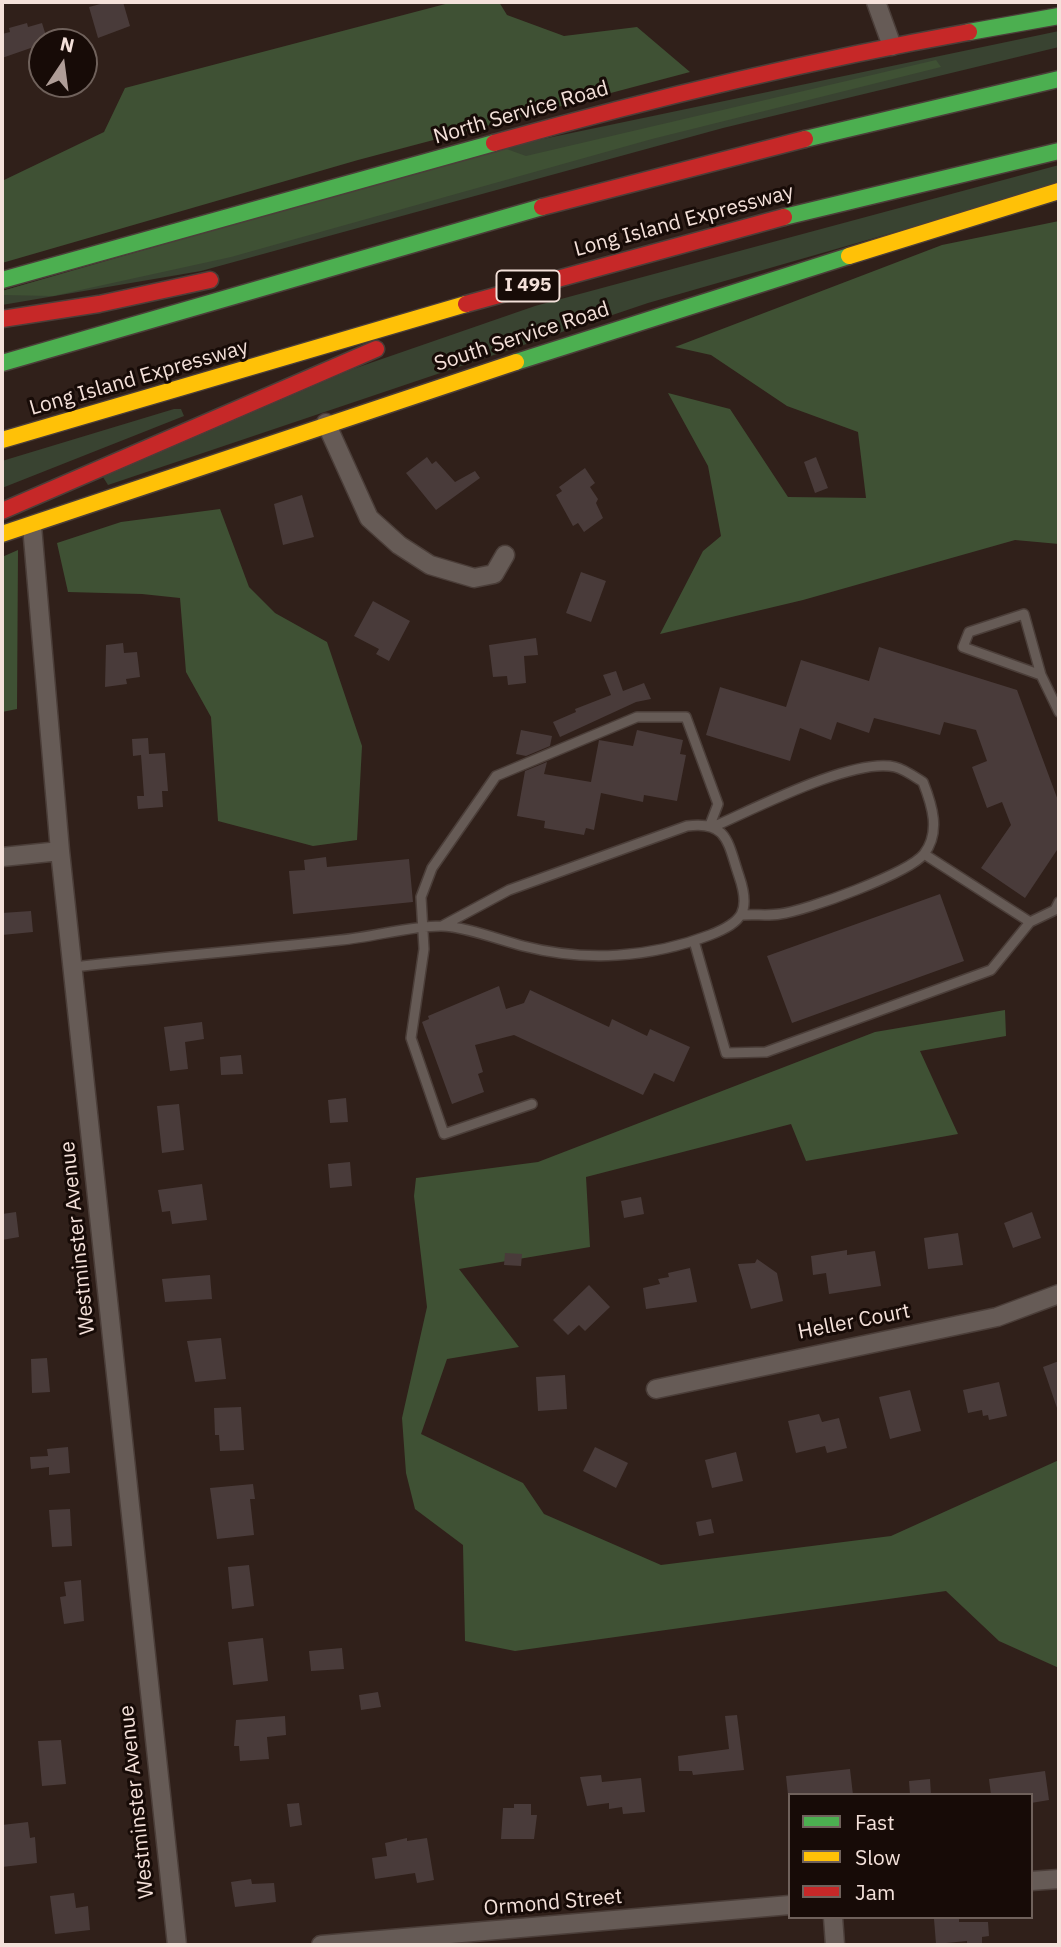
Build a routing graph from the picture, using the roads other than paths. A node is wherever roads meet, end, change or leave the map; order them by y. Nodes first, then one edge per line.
1 (876, 2) edge
2 (1059, 16) edge
3 (892, 46) junction
4 (1059, 79) edge
5 (1059, 151) edge
6 (1059, 191) edge
7 (683, 242) junction
8 (288, 276) junction
9 (2, 280) edge
10 (2, 319) edge
11 (2, 363) edge
12 (326, 423) junction
13 (2, 440) edge
14 (2, 511) edge
15 (32, 526) junction
16 (2, 534) edge
17 (505, 555) dead end
18 (1041, 675) junction
19 (1059, 712) edge
20 (712, 826) junction
21 (60, 851) junction
22 (924, 854) junction
23 (2, 857) edge
24 (1059, 902) edge
25 (743, 915) junction
26 (1030, 922) junction
27 (442, 926) junction
28 (422, 929) junction
29 (694, 940) junction
30 (73, 967) junction
31 (532, 1104) dead end
32 (1059, 1294) edge
33 (656, 1389) dead end
34 (1059, 1879) edge
35 (1033, 1881) edge
36 (788, 1905) edge
37 (832, 1919) edge
38 (177, 1945) edge
39 (321, 1945) edge
40 (835, 1945) edge

1 - 3 street
2 - 3 main road, North Service Road
3 - 9 main road, North Service Road
4 - 8 main road
5 - 7 main road, Long Island Expressway / I 495
6 - 12 main road, South Service Road
7 - 13 main road, Long Island Expressway / I 495
7 - 14 main road
8 - 10 main road
8 - 11 main road
12 - 15 main road, South Service Road
12 - 17 street
15 - 16 main road, South Service Road
15 - 21 street, Westminster Avenue
18 - 18 lane
18 - 19 lane
20 - 22 lane
20 - 25 lane
20 - 27 lane
20 - 28 lane
21 - 23 street
21 - 30 street, Westminster Avenue
22 - 25 lane
22 - 26 lane
24 - 26 lane
25 - 29 lane
26 - 29 lane
27 - 28 lane
27 - 29 lane
28 - 30 lane
28 - 31 lane
30 - 38 street, Westminster Avenue
32 - 33 street, Heller Court
34 - 35 street
36 - 39 street, Ormond Street
37 - 40 street

